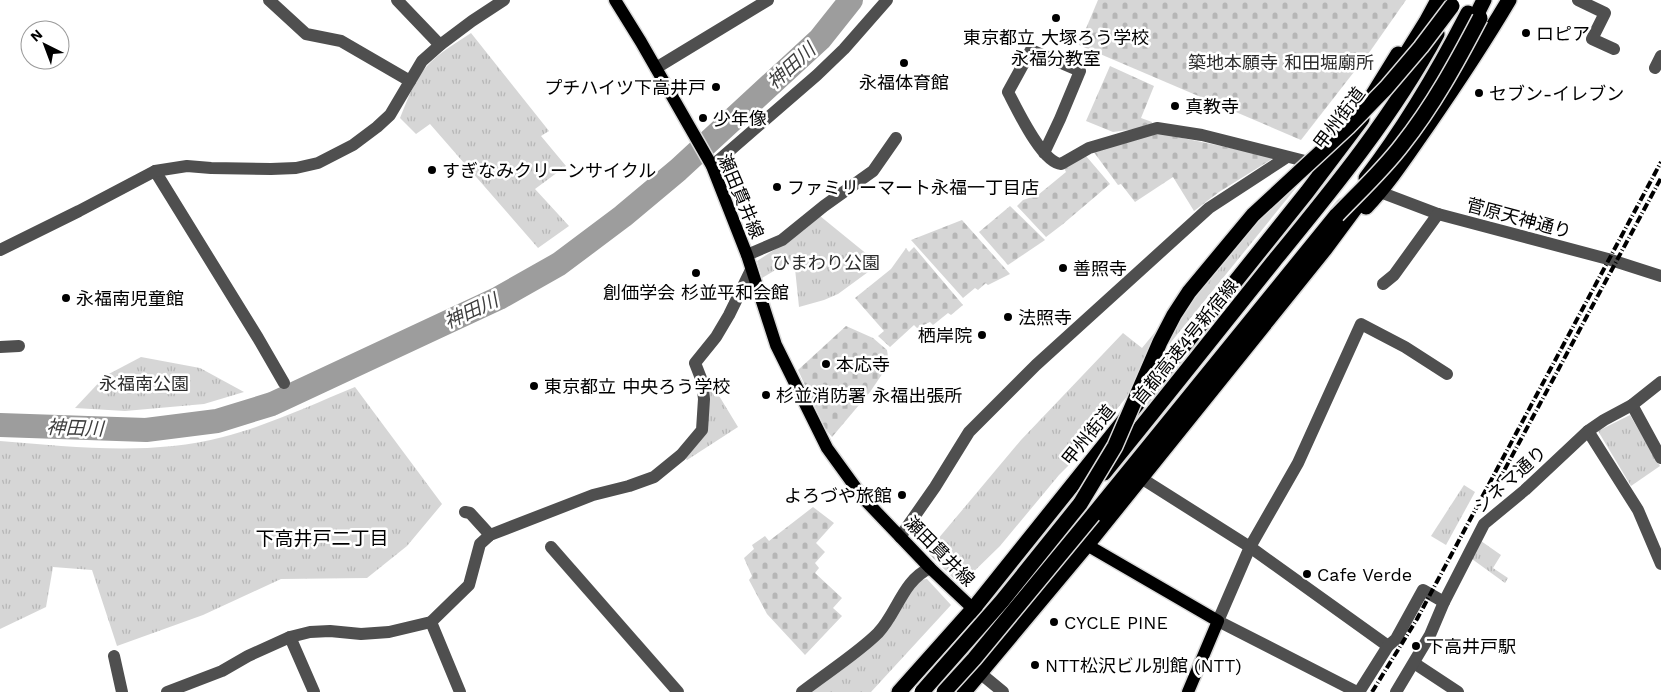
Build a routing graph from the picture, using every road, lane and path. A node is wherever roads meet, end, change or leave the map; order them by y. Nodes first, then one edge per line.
1 (269, 0) edge
2 (397, 0) edge
3 (504, 0) edge
4 (616, 0) edge
5 (767, 0) edge
6 (887, 0) edge
7 (1427, 0) edge
8 (1474, 0) edge
9 (1484, 0) edge
10 (1490, 0) edge
11 (1502, 0) edge
12 (1509, 0) edge
13 (1578, 0) edge
14 (1448, 1) edge
15 (440, 45) junction
16 (1614, 49) dead end
17 (1661, 56) edge
18 (656, 68) junction
19 (1654, 68) dead end
20 (410, 81) junction
21 (1450, 95) junction
22 (896, 138) dead end
23 (1044, 153) junction
24 (1287, 157) junction
25 (712, 166) junction
26 (155, 171) junction
27 (1323, 171) junction
28 (1375, 190) junction
29 (1438, 214) junction
30 (1337, 215) junction
31 (0, 250) edge
32 (747, 255) junction
33 (751, 270) junction
34 (1661, 276) edge
35 (1383, 284) dead end
36 (19, 346) dead end
37 (0, 347) edge
38 (1447, 374) dead end
39 (1661, 382) edge
40 (284, 383) dead end
41 (1632, 405) junction
42 (1588, 431) junction
43 (1661, 458) edge
44 (1141, 478) junction
45 (1080, 504) junction
46 (465, 512) dead end
47 (490, 535) junction
48 (900, 537) junction
49 (1087, 545) junction
50 (551, 546) dead end
51 (1250, 547) junction
52 (1661, 564) edge
53 (935, 572) junction
54 (1444, 602) junction
55 (968, 604) junction
56 (1218, 621) junction
57 (431, 622) junction
58 (290, 637) junction
59 (1008, 641) junction
60 (1388, 646) junction
61 (114, 656) dead end
62 (1414, 663) junction
63 (980, 673) junction
64 (1335, 688) edge
65 (122, 692) edge
66 (167, 692) edge
67 (314, 692) edge
68 (460, 692) edge
69 (678, 692) edge
70 (802, 692) edge
71 (899, 692) edge
72 (922, 692) edge
73 (944, 692) edge
74 (964, 692) edge
75 (1003, 692) edge
76 (1188, 692) edge
77 (1358, 692) edge
78 (1396, 692) edge
79 (1458, 692) edge

1 - 20 street
2 - 15 street
3 - 15 street
4 - 18 main road, 瀬田貫井線
5 - 18 street
6 - 25 street
7 - 27 highway
8 - 30 highway, bridge
9 - 28 highway
10 - 30 highway, bridge
11 - 21 highway
12 - 21 highway
13 - 16 street
14 - 27 highway, 甲州街道
14 - 45 highway, 首都高速4号新宿線, bridge
14 - 45 highway, bridge
15 - 20 street
17 - 19 street
18 - 25 main road, 瀬田貫井線
20 - 26 street
21 - 28 highway
22 - 32 street
23 - 23 street
23 - 24 street
24 - 27 street
24 - 48 street
25 - 32 main road, 瀬田貫井線
26 - 31 street
26 - 40 street
27 - 55 highway, 甲州街道
28 - 29 street, 菅原天神通り
28 - 44 highway
29 - 34 street, 菅原天神通り
29 - 35 street
30 - 73 highway, bridge
32 - 33 main road, 瀬田貫井線
33 - 47 street
33 - 48 main road, 瀬田貫井線
36 - 37 street
38 - 51 street
39 - 41 street, シネマ通り
41 - 42 street, シネマ通り
41 - 43 street
42 - 52 street
42 - 54 street, シネマ通り
44 - 49 highway
44 - 51 street
45 - 72 highway, 首都高速4号新宿線, bridge
46 - 47 street
47 - 57 street
48 - 53 main road, 瀬田貫井線
49 - 56 main road
49 - 59 highway
50 - 69 street
51 - 56 street
51 - 60 street
53 - 55 main road, 瀬田貫井線
53 - 70 street
54 - 60 street
54 - 62 street, シネマ通り
55 - 59 main road, 瀬田貫井線
55 - 71 highway, 甲州街道
56 - 64 street
56 - 76 main road
57 - 58 street
57 - 68 street
58 - 66 street
58 - 67 street
59 - 63 highway
60 - 77 street
61 - 65 street
62 - 78 street, シネマ通り
62 - 79 street
63 - 74 highway
63 - 75 street
64 - 77 street

